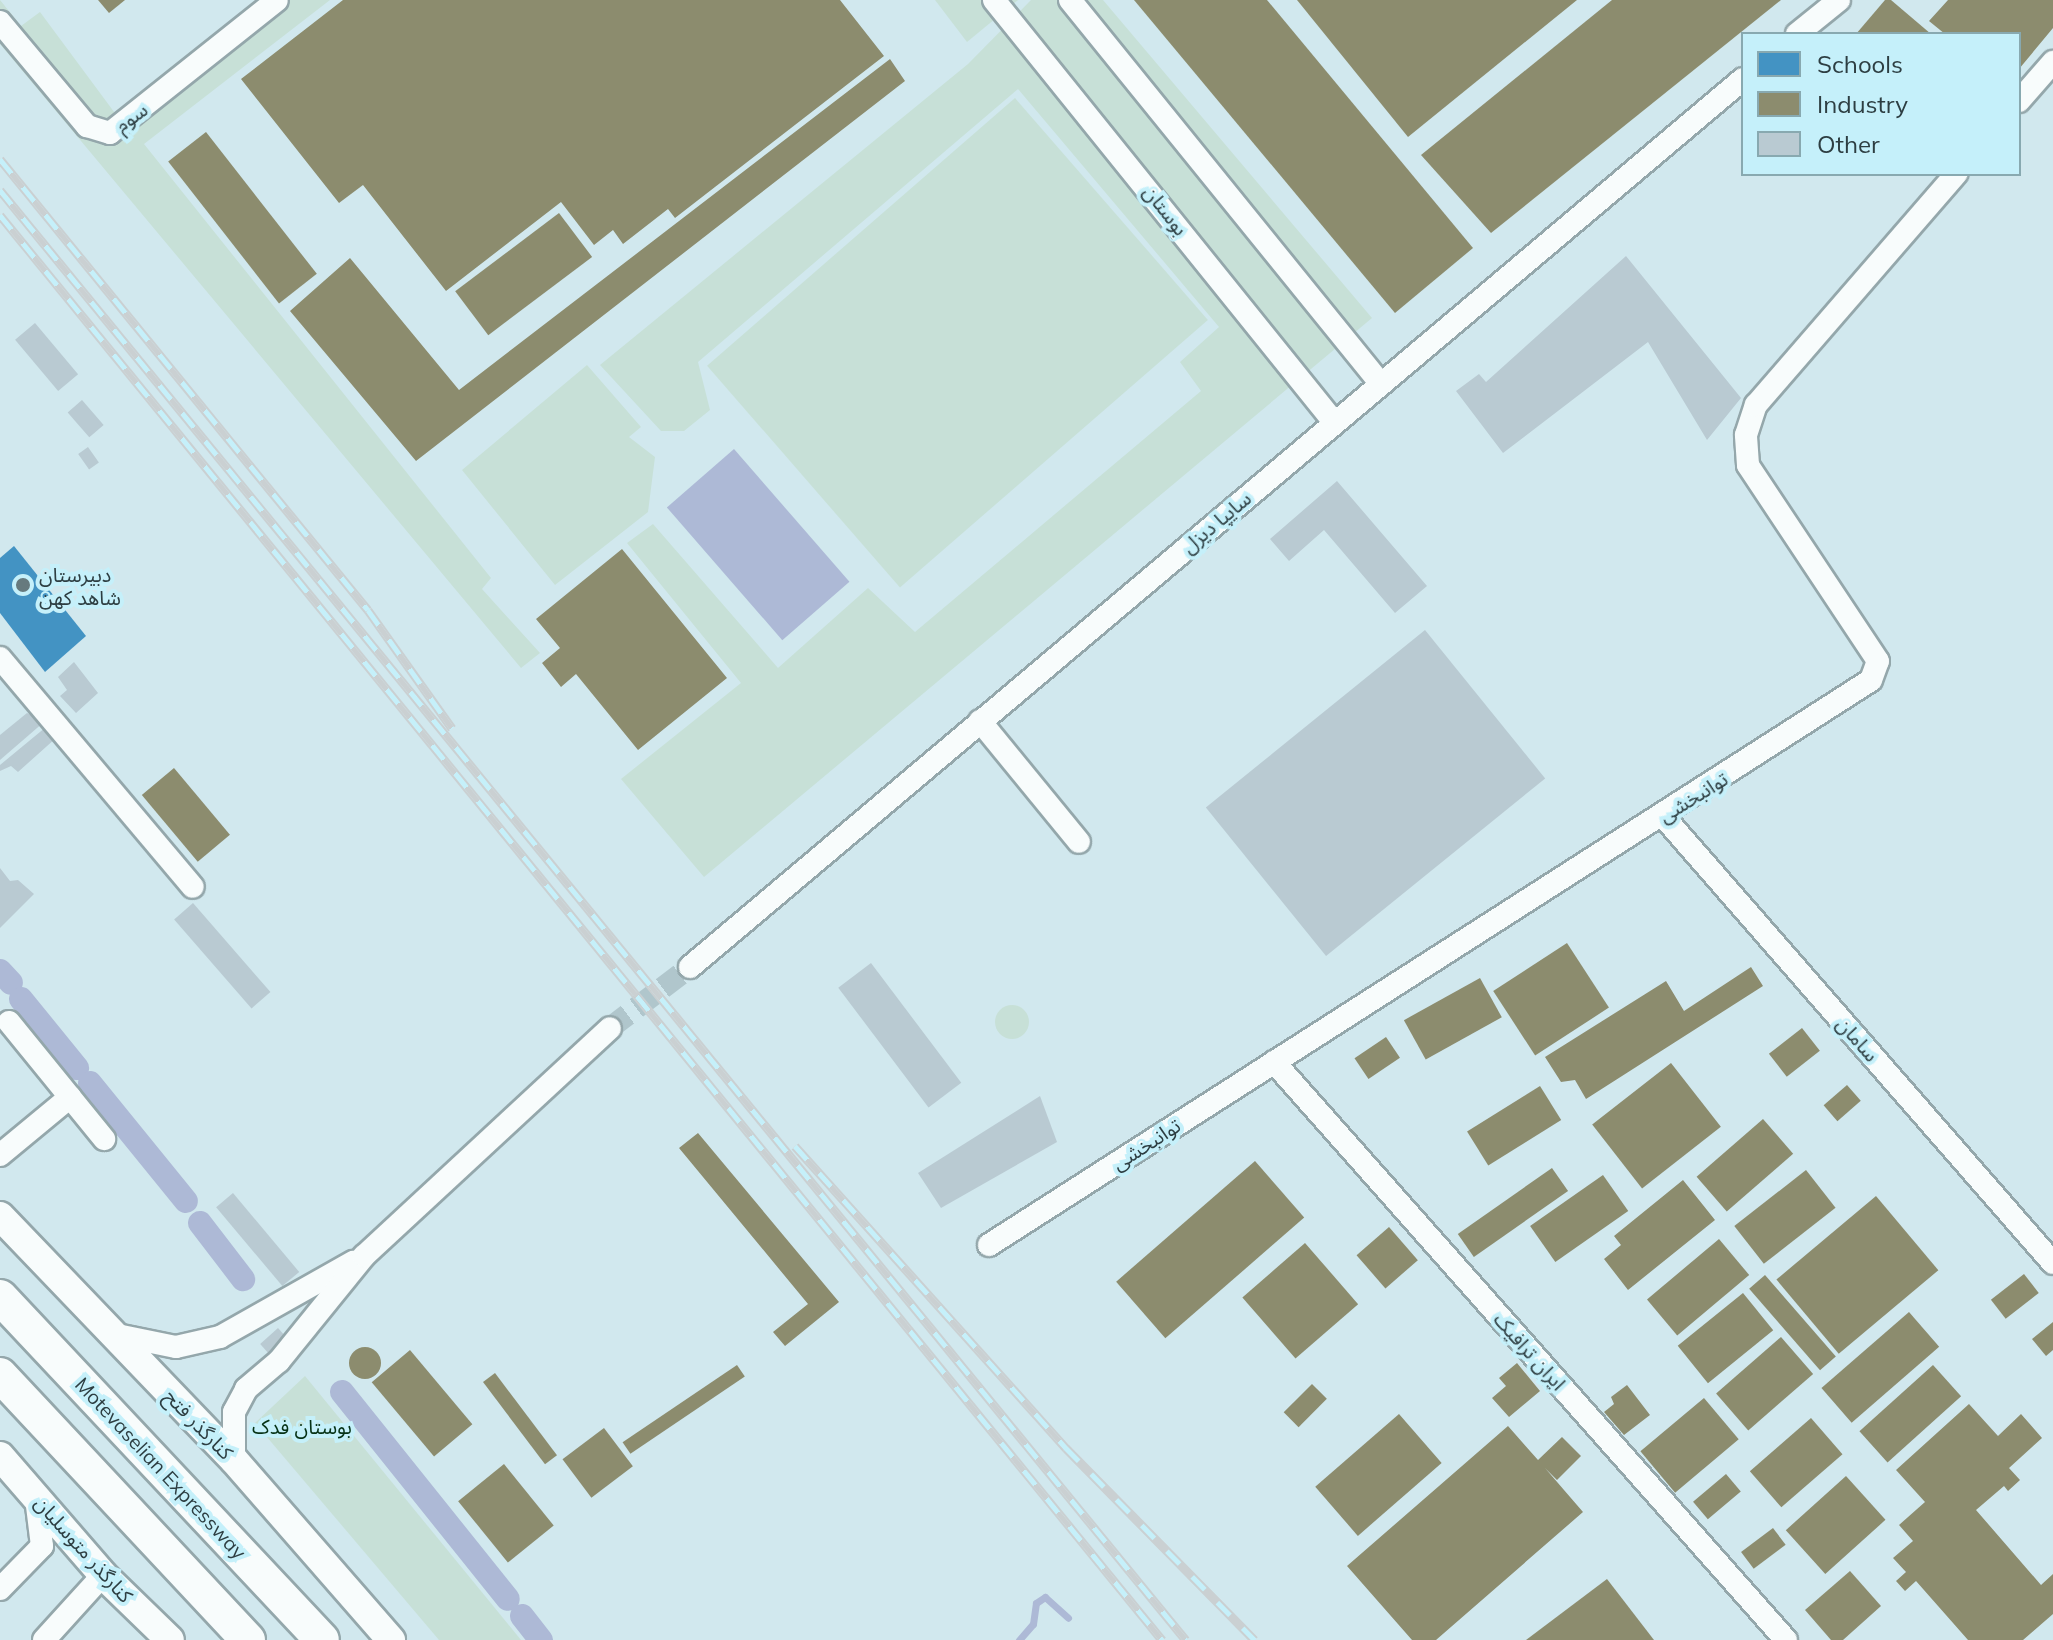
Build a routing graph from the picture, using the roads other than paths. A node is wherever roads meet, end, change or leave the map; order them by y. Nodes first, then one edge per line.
1 (277, 0) edge
2 (994, 0) edge
3 (1070, 0) edge
4 (1839, 0) edge
5 (0, 22) edge
6 (1799, 32) edge
7 (2053, 62) edge
8 (1741, 81) edge
9 (2021, 99) edge
10 (1954, 176) edge
11 (1380, 383) junction
12 (1334, 422) junction
13 (0, 658) edge
14 (980, 721) junction
15 (1663, 816) junction
16 (1079, 842) dead end
17 (193, 887) dead end
18 (690, 967) tunnel mouth
19 (3, 1021) edge
20 (610, 1028) tunnel mouth
21 (1274, 1062) junction
22 (70, 1097) junction
23 (104, 1139) dead end
24 (0, 1155) edge
25 (0, 1216) edge
26 (989, 1245) dead end
27 (364, 1256) junction
28 (2053, 1263) edge
29 (0, 1297) edge
30 (112, 1334) junction
31 (0, 1375) edge
32 (0, 1456) edge
33 (234, 1460) junction
34 (34, 1493) junction
35 (103, 1575) junction
36 (0, 1589) edge
37 (44, 1640) edge
38 (170, 1640) edge
39 (248, 1640) edge
40 (322, 1640) edge
41 (391, 1640) edge
42 (1786, 1640) edge

1 - 5 street, سوم
2 - 12 street, بوستان
3 - 11 street
4 - 6 street
7 - 9 street
8 - 11 street, سایپا دیزل
10 - 15 street, توانبخشی
11 - 12 street, سایپا دیزل
12 - 14 street, سایپا دیزل
13 - 17 street
14 - 16 street
14 - 18 street, سایپا دیزل
15 - 21 street, توانبخشی
15 - 28 street, سامان
19 - 22 street
20 - 27 street
21 - 26 street, توانبخشی
21 - 42 street, ایران ترافیک
22 - 23 street
22 - 24 street
25 - 30 main road, کنارگذر فتح
27 - 30 street
27 - 33 street
29 - 40 highway, Motevaselian Expressway
30 - 33 main road, کنارگذر فتح
31 - 39 highway
32 - 34 main road, کنارگذر متوسلیان
33 - 41 main road, کنارگذر فتح
34 - 35 main road, کنارگذر متوسلیان
34 - 36 street
35 - 37 street
35 - 38 main road, کنارگذر متوسلیان

